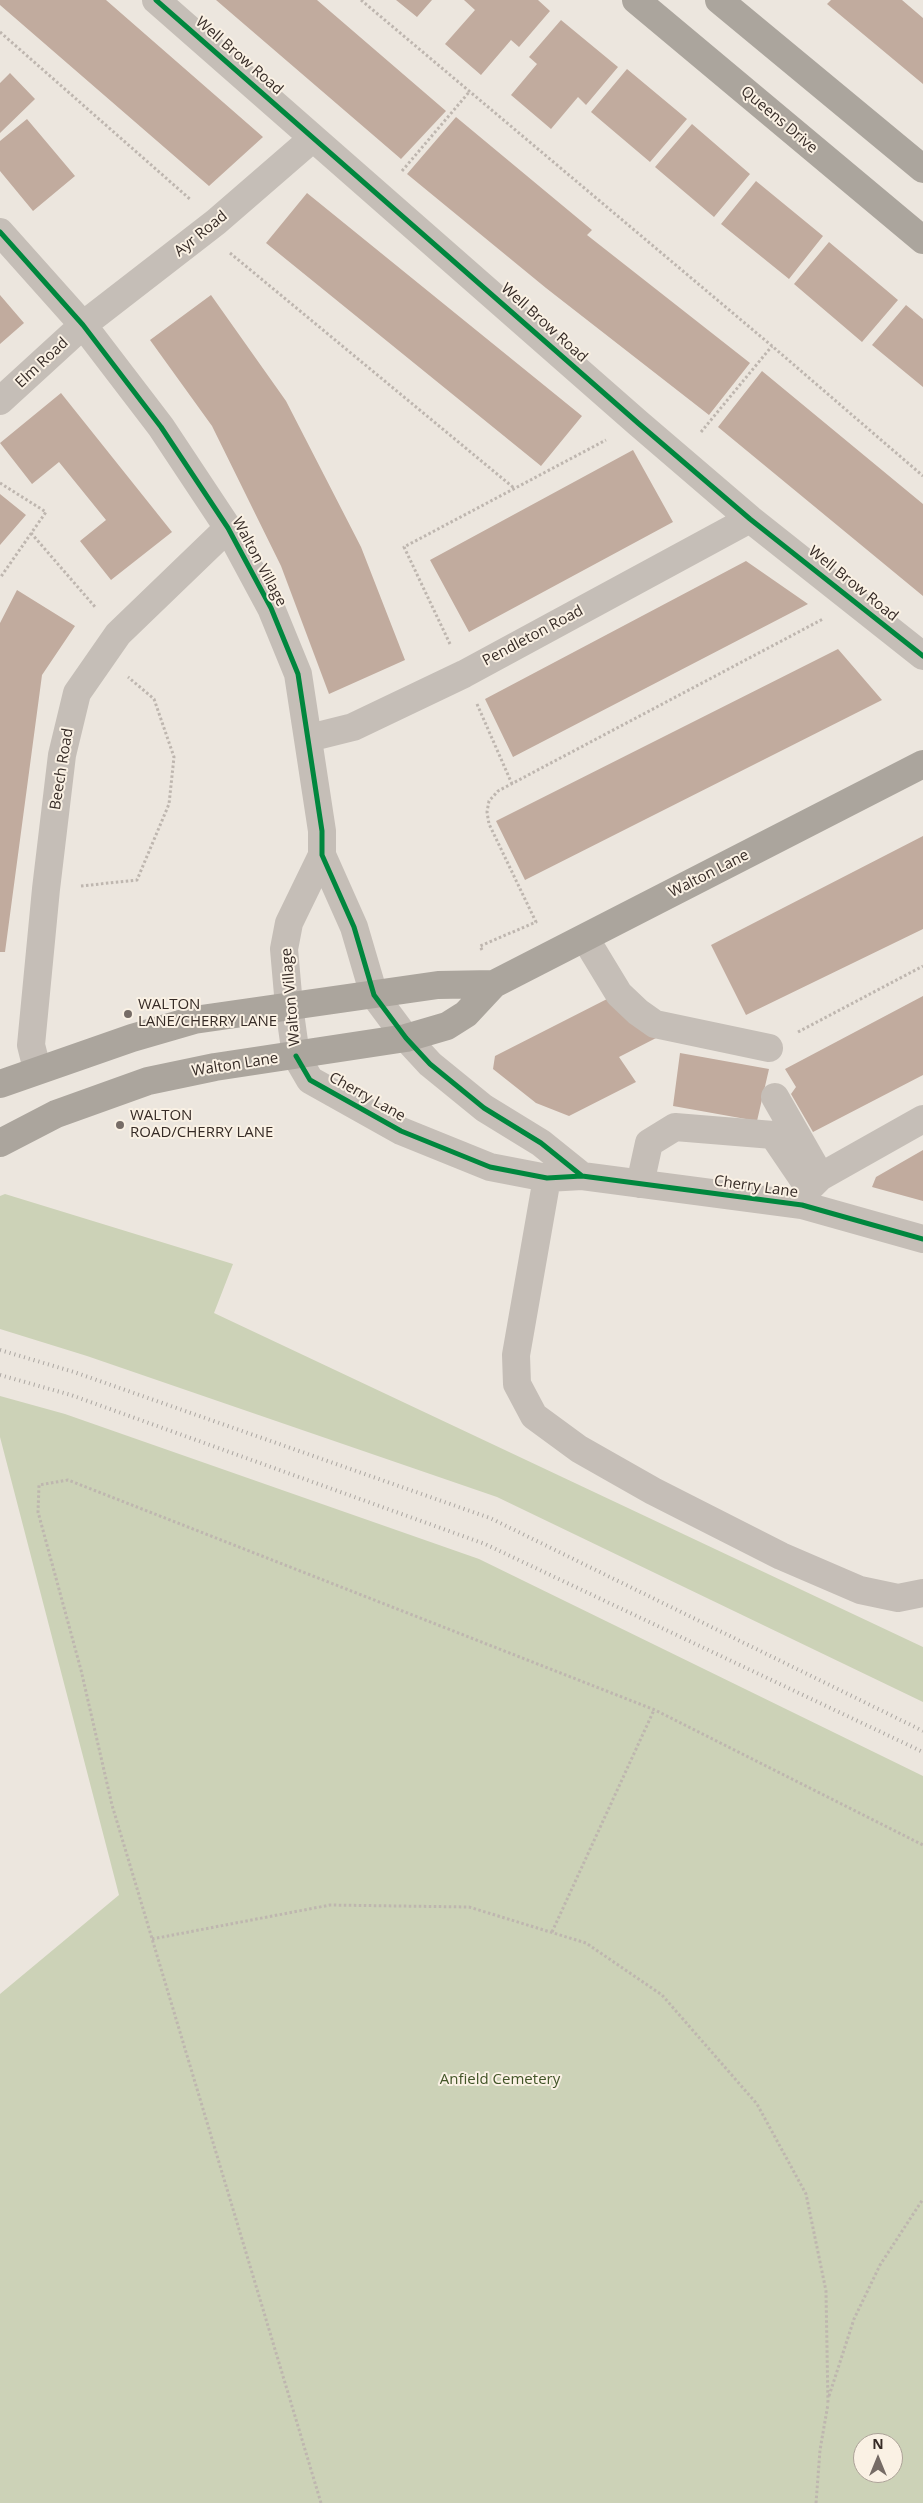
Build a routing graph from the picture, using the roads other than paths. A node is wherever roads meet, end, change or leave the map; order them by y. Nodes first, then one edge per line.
1 (156, 0) edge
2 (636, 0) edge
3 (719, 0) edge
4 (313, 138) junction
5 (923, 169) edge
6 (0, 232) edge
7 (923, 240) edge
8 (84, 325) junction
9 (0, 401) edge
10 (750, 519) junction
11 (228, 528) junction
12 (923, 656) edge
13 (309, 738) junction
14 (923, 764) edge
15 (322, 855) junction
16 (585, 938) junction
17 (494, 984) junction
18 (374, 995) junction
19 (289, 1006) junction
20 (406, 1038) junction
21 (769, 1048) road end
22 (296, 1056) junction
23 (36, 1069) junction
24 (0, 1084) edge
25 (775, 1097) dead end
26 (923, 1119) edge
27 (0, 1143) edge
28 (582, 1176) junction
29 (547, 1178) junction
30 (640, 1184) junction
31 (810, 1190) junction
32 (923, 1239) edge
33 (923, 1593) edge

1 - 4 street, Well Brow Road
2 - 7 highway, Queens Drive
3 - 5 highway
4 - 8 street, Ayr Road
4 - 10 street, Well Brow Road
6 - 8 street, Walton Village
8 - 9 street, Elm Road
8 - 11 street, Walton Village
10 - 12 street, Well Brow Road
10 - 13 street, Pendleton Road
11 - 13 street, Walton Village
11 - 23 street, Beech Road
13 - 15 street, Walton Village
14 - 16 highway, Walton Lane
15 - 18 street, Walton Village
15 - 19 street, Walton Village
16 - 17 highway, Walton Lane
16 - 21 street
17 - 18 highway, Walton Lane
17 - 20 highway, Walton Lane
18 - 19 highway, Walton Lane
18 - 20 street
19 - 22 street, Walton Village
19 - 23 highway, Walton Lane
20 - 22 highway, Walton Lane
20 - 28 street
22 - 27 highway, Walton Lane
22 - 29 street, Cherry Lane
23 - 24 highway, Walton Lane
25 - 31 street
26 - 31 street
28 - 29 street, Cherry Lane
28 - 30 street, Cherry Lane
29 - 33 street
30 - 31 street, Cherry Lane
30 - 31 street
31 - 32 street, Cherry Lane

